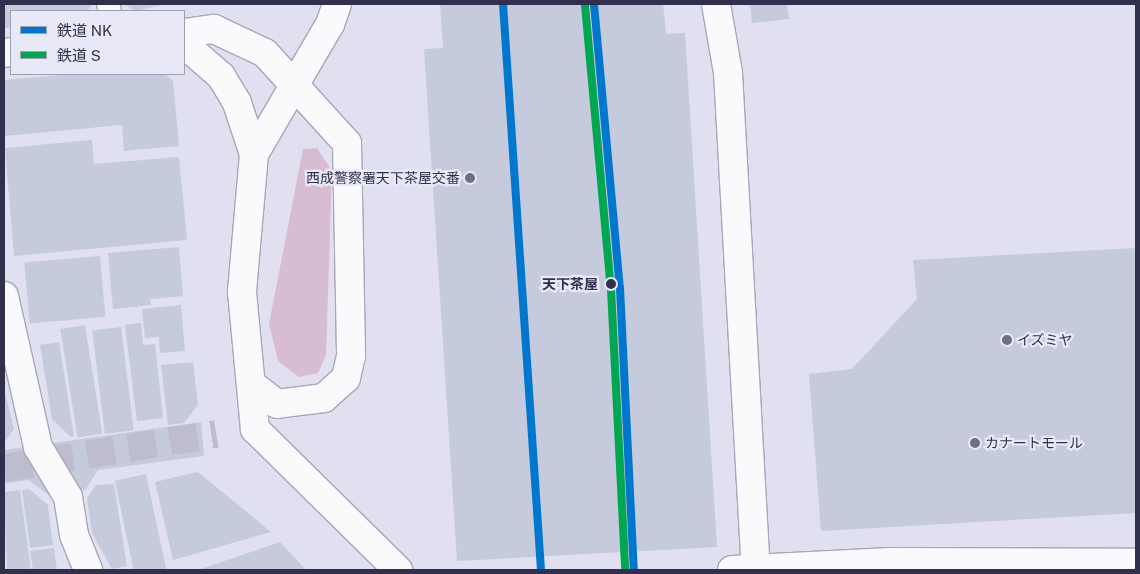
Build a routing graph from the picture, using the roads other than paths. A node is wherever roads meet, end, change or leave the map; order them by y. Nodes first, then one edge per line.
1 (337, 4) edge
2 (716, 4) edge
3 (185, 33) edge
4 (185, 45) edge
5 (291, 85) junction
6 (254, 154) junction
7 (4, 296) edge
8 (251, 384) junction
9 (1136, 563) edge
10 (890, 566) edge
11 (744, 569) edge
12 (88, 570) edge
13 (398, 570) edge

1 - 5 street
2 - 11 street
3 - 5 street
4 - 6 street
5 - 6 street
5 - 8 street
6 - 8 street
7 - 12 street
8 - 13 street
9 - 10 street
10 - 11 street

